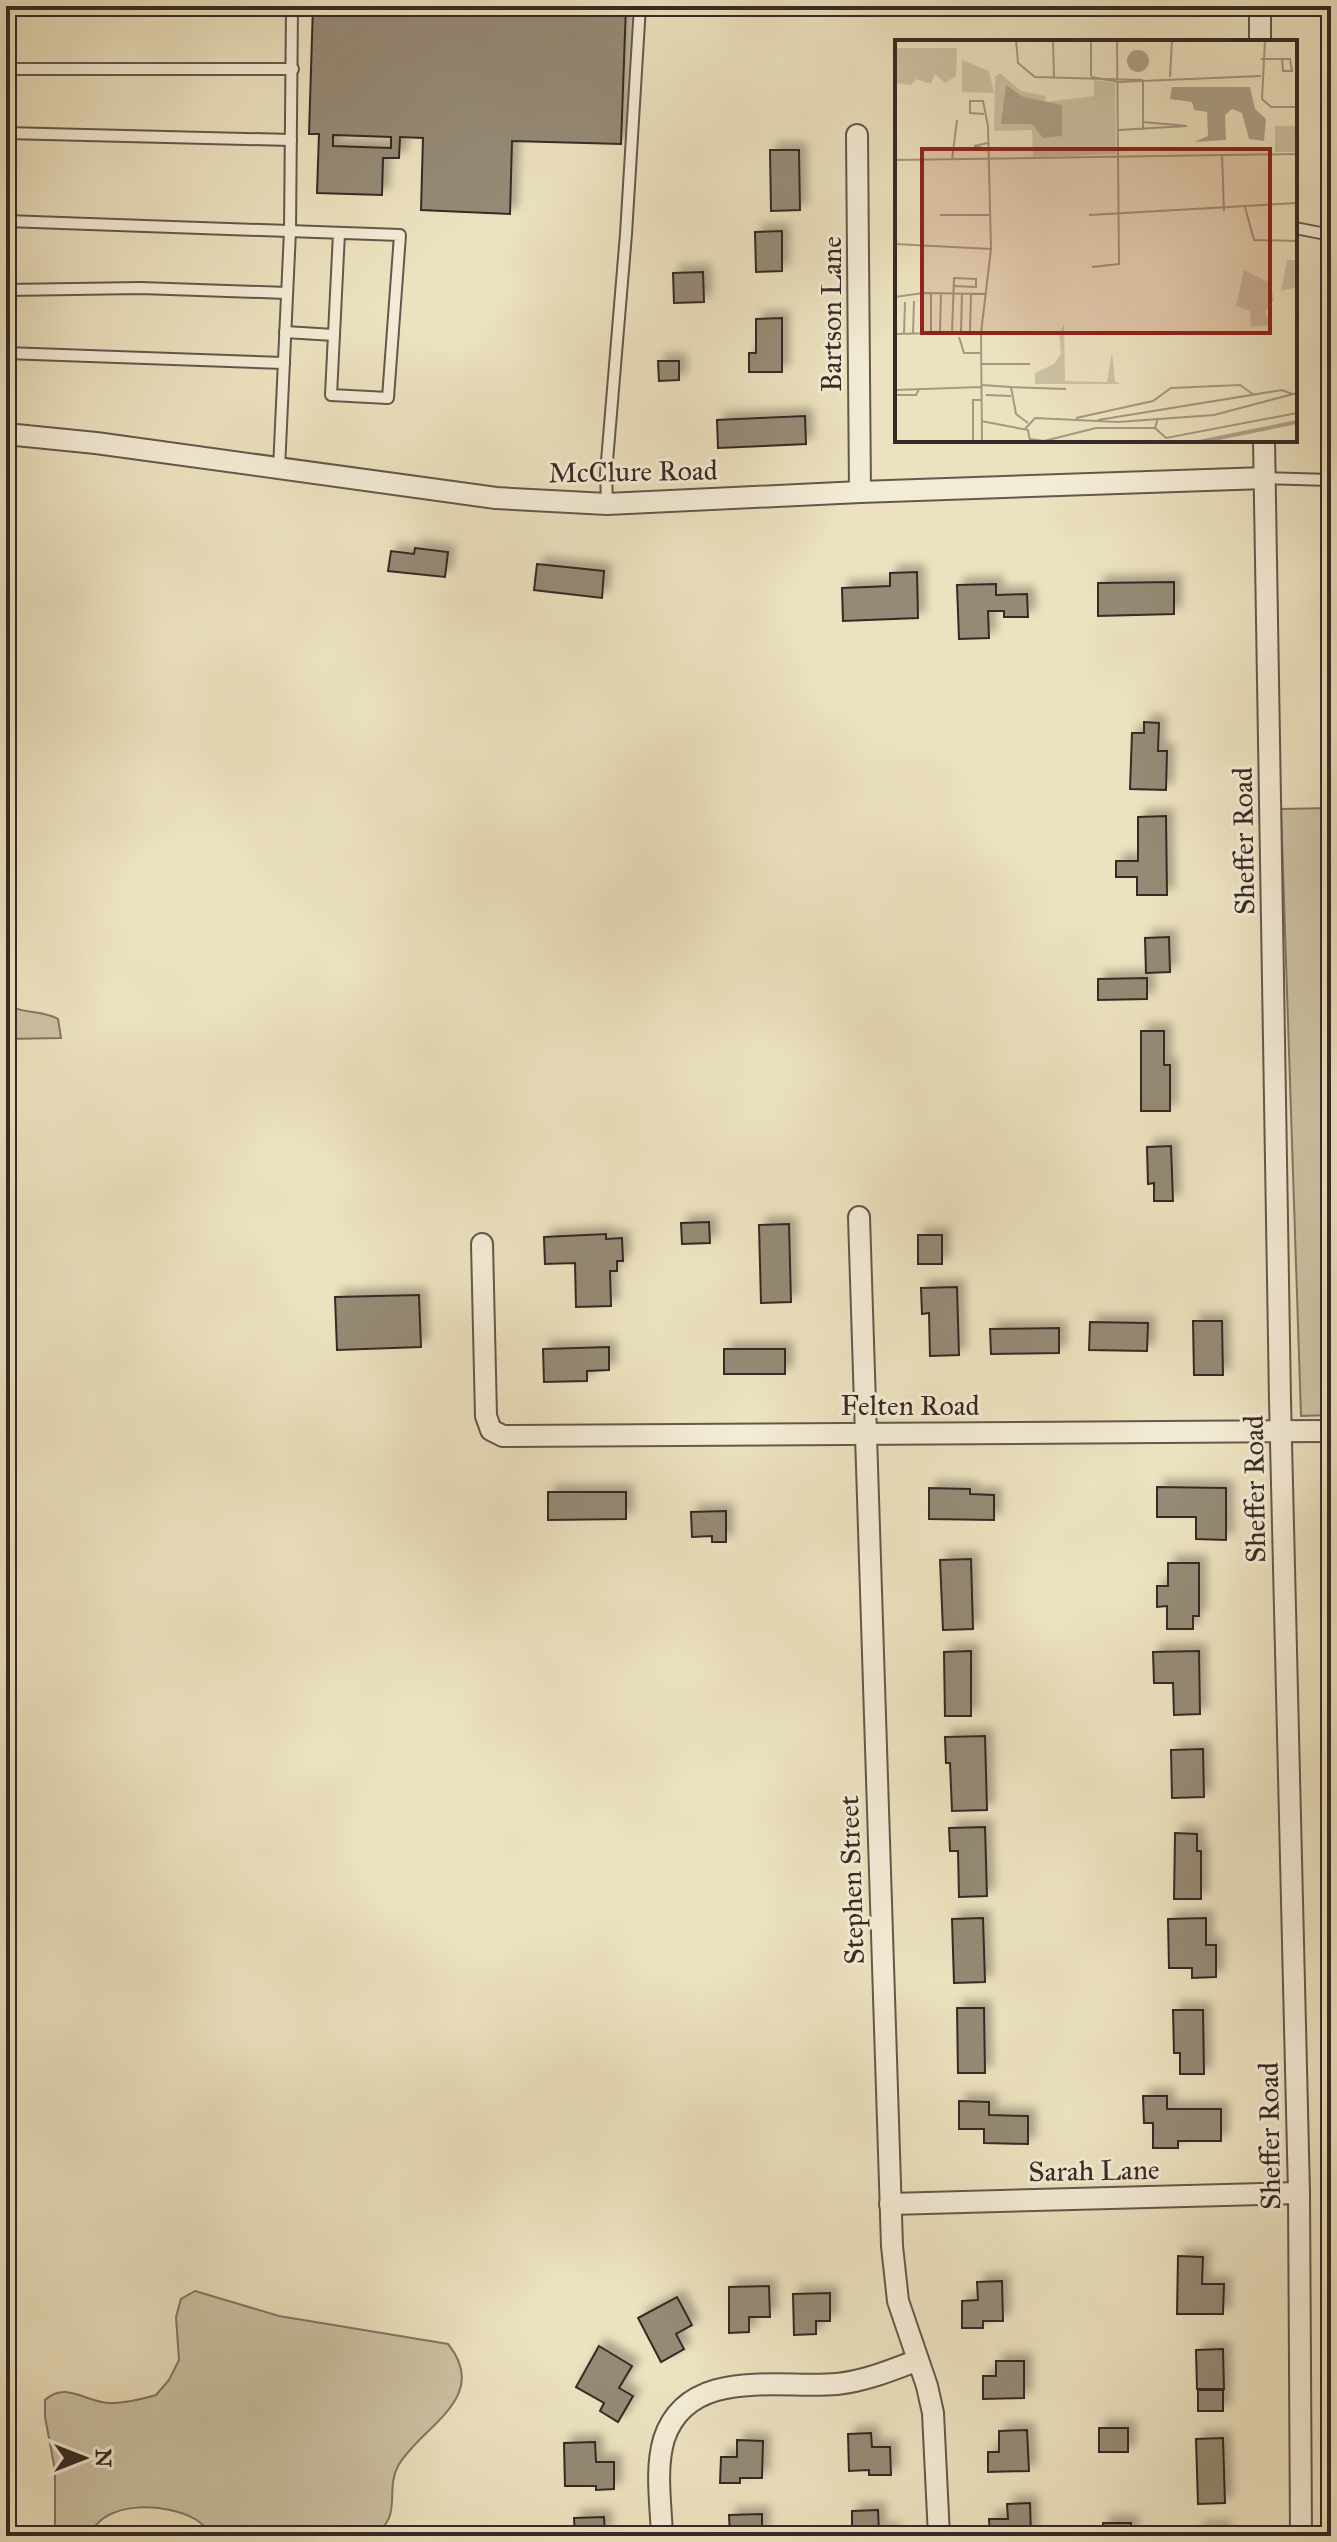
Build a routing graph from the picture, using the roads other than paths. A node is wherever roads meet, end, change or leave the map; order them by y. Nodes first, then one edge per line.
1 (59, 6) edge
2 (211, 6) edge
3 (292, 6) edge
4 (640, 6) edge
5 (1260, 6) edge
6 (6, 7) edge
7 (1260, 40) edge
8 (6, 69) edge
9 (293, 69) junction
10 (6, 133) edge
11 (857, 135) dead end
12 (291, 140) junction
13 (6, 221) edge
14 (1297, 228) edge
15 (290, 231) junction
16 (339, 233) junction
17 (1331, 235) edge
18 (6, 290) edge
19 (287, 293) junction
20 (285, 332) junction
21 (334, 335) junction
22 (6, 353) edge
23 (284, 363) junction
24 (6, 434) edge
25 (1264, 442) edge
26 (279, 469) junction
27 (1265, 478) junction
28 (1331, 480) edge
29 (860, 492) junction
30 (607, 504) junction
31 (859, 1217) dead end
32 (482, 1244) dead end
33 (1331, 1431) edge
34 (1281, 1432) junction
35 (864, 1433) junction
36 (1299, 2193) junction
37 (890, 2204) junction
38 (918, 2360) junction
39 (662, 2536) edge
40 (939, 2536) edge
41 (1301, 2536) edge

1 - 6 lane
2 - 3 lane
3 - 9 lane
4 - 30 lane
5 - 7 street
8 - 9 lane
9 - 12 lane
10 - 12 lane
11 - 29 street, Bartson Lane
12 - 15 lane
13 - 15 lane
14 - 17 lane
15 - 16 lane
15 - 19 lane
16 - 21 lane
16 - 21 lane
18 - 19 lane
19 - 20 lane
20 - 21 lane
20 - 23 lane
22 - 23 lane
23 - 26 lane
24 - 26 street, McClure Road
25 - 27 street, Sheffer Road
26 - 30 street, McClure Road
27 - 28 lane
27 - 29 street, McClure Road
27 - 34 street, Sheffer Road
29 - 30 street, McClure Road
31 - 35 street, Stephen Street
32 - 35 street, Felten Road
33 - 34 street, Felten Road
34 - 35 street, Felten Road
34 - 36 street, Sheffer Road
35 - 37 street, Stephen Street
36 - 37 street, Sarah Lane
36 - 41 street, Sheffer Road
37 - 38 street, Stephen Street
38 - 39 street
38 - 40 street, Stephen Street

